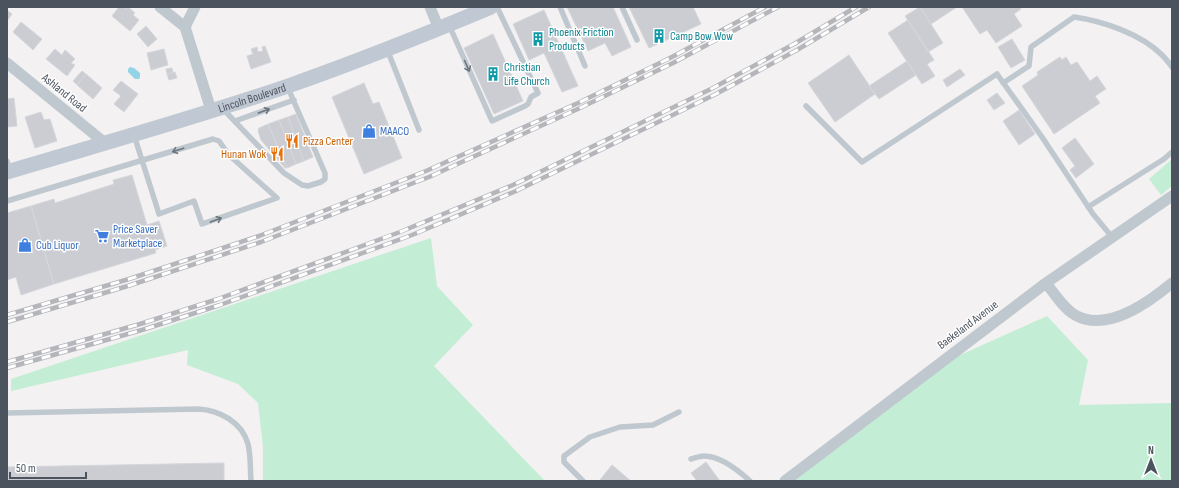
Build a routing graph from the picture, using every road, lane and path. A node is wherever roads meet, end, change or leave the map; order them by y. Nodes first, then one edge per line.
1 (160, 7) edge
2 (195, 7) edge
3 (430, 7) edge
4 (491, 7) edge
5 (497, 7) edge
6 (560, 7) edge
7 (622, 7) edge
8 (185, 27) junction
9 (444, 27) junction
10 (637, 40) dead end
11 (387, 49) junction
12 (7, 64) edge
13 (585, 66) dead end
14 (1172, 67) edge
15 (1003, 83) junction
16 (288, 86) junction
17 (294, 100) junction
18 (806, 106) dead end
19 (216, 109) junction
20 (235, 122) junction
21 (419, 130) dead end
22 (134, 135) junction
23 (105, 143) junction
24 (1172, 152) edge
25 (142, 161) junction
26 (8, 168) edge
27 (1172, 196) edge
28 (7, 201) edge
29 (1088, 207) junction
30 (1112, 238) junction
31 (1046, 283) junction
32 (1172, 283) edge
33 (679, 412) dead end
34 (7, 413) edge
35 (691, 459) dead end
36 (791, 479) edge
37 (250, 481) edge
38 (583, 481) edge
39 (750, 481) edge

1 - 8 street
2 - 8 street
3 - 9 street
4 - 9 main road, Lincoln Boulevard
9 -> 5 lane
6 - 13 lane
7 - 10 lane
8 - 19 street
9 - 11 main road, Lincoln Boulevard
11 - 16 main road, Lincoln Boulevard
11 - 21 lane
12 - 23 street, Ashland Road
14 - 15 lane
15 - 18 lane
15 - 29 lane
16 - 17 lane
16 - 19 main road, Lincoln Boulevard
20 -> 17 lane
17 - 20 lane
19 - 20 lane
19 - 22 main road, Lincoln Boulevard
22 - 23 main road, Lincoln Boulevard
22 - 25 lane
23 - 26 main road, Lincoln Boulevard
24 - 29 lane
25 -> 25 lane
25 - 28 lane
27 - 30 street, Baekeland Avenue
29 - 30 lane
30 - 31 street, Baekeland Avenue
31 - 32 street
31 - 36 street, Baekeland Avenue
33 - 38 lane
34 - 37 lane
35 - 39 lane

